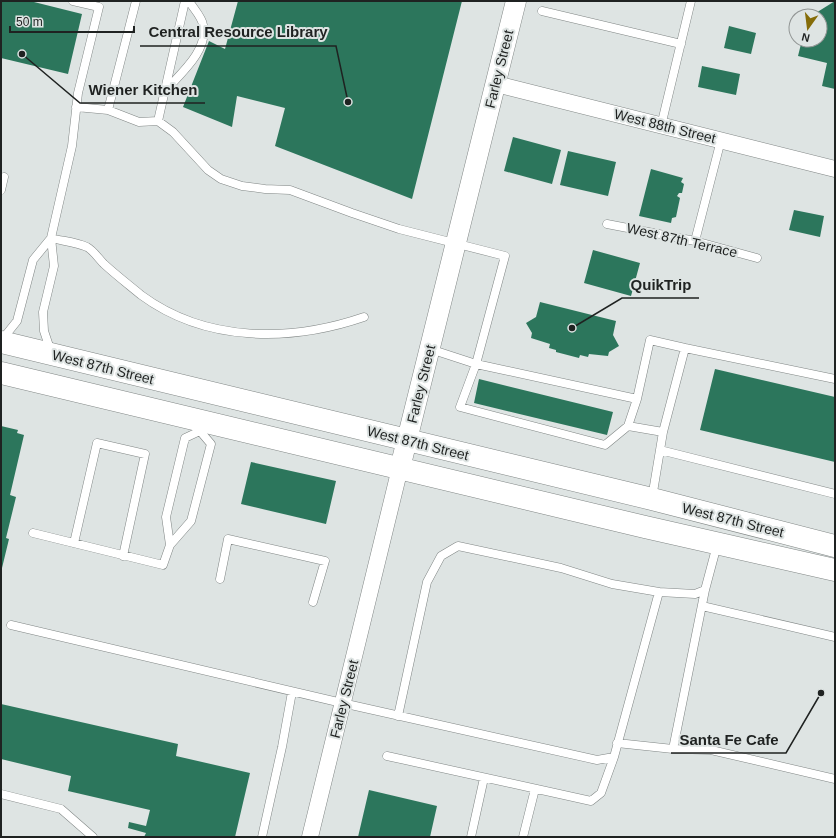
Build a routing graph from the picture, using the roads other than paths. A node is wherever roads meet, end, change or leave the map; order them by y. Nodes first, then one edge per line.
1 (73, 1) edge
2 (136, 1) edge
3 (185, 1) edge
4 (189, 1) edge
5 (516, 1) edge
6 (691, 1) edge
7 (542, 11) dead end
8 (681, 44) junction
9 (496, 84) junction
10 (165, 91) junction
11 (76, 107) junction
12 (108, 110) junction
13 (158, 121) junction
14 (662, 126) junction
15 (721, 140) junction
16 (835, 169) edge
17 (4, 177) dead end
18 (1, 190) edge
19 (607, 224) dead end
20 (52, 238) junction
21 (695, 241) junction
22 (456, 244) junction
23 (756, 258) dead end
24 (364, 317) dead end
25 (1, 342) edge
26 (684, 348) junction
27 (430, 349) junction
28 (52, 355) junction
29 (476, 364) junction
30 (1, 372) edge
31 (835, 379) edge
32 (638, 399) junction
33 (201, 425) junction
34 (628, 426) junction
35 (663, 432) junction
36 (407, 440) junction
37 (660, 450) junction
38 (400, 468) junction
39 (835, 494) edge
40 (652, 499) junction
41 (33, 533) dead end
42 (74, 543) junction
43 (718, 543) junction
44 (170, 545) junction
45 (835, 546) edge
46 (123, 556) junction
47 (835, 570) edge
48 (220, 578) dead end
49 (705, 590) junction
50 (659, 592) junction
51 (314, 602) dead end
52 (702, 606) junction
53 (11, 625) dead end
54 (835, 637) edge
55 (292, 692) junction
56 (342, 703) junction
57 (398, 716) junction
58 (617, 743) junction
59 (673, 749) junction
60 (388, 756) dead end
61 (614, 757) junction
62 (484, 778) junction
63 (835, 779) edge
64 (535, 789) junction
65 (1, 794) edge
66 (93, 837) edge
67 (262, 837) edge
68 (310, 837) edge
69 (471, 837) edge
70 (523, 837) edge

1 - 11 lane
2 - 12 lane
3 - 10 lane
4 - 10 lane
5 - 9 street, Farley Street
6 - 8 lane
7 - 8 lane
8 - 14 lane
9 - 14 street, West 88th Street
9 - 22 street, Farley Street
10 - 13 lane
11 - 12 lane
11 - 20 lane
12 - 13 lane
13 - 22 lane
14 - 15 street, West 88th Street
15 - 16 street, West 88th Street
15 - 21 lane
17 - 18 lane
19 - 21 lane, West 87th Terrace
20 - 24 lane
20 - 25 lane
20 - 28 lane
21 - 23 lane, West 87th Terrace
22 - 27 street, Farley Street
22 - 29 lane
25 - 28 main road, West 87th Street
26 - 31 lane
26 - 32 lane
26 - 35 lane
27 - 29 lane
27 - 36 street, Farley Street
28 - 36 main road, West 87th Street
29 - 32 lane
29 - 34 lane
30 - 33 main road, West 87th Street
32 - 34 lane
33 - 38 main road, West 87th Street
33 - 44 lane
33 - 44 lane
34 - 35 lane
35 - 37 lane
36 - 38 street, Farley Street
36 - 40 main road, West 87th Street
37 - 39 lane
37 - 40 lane
38 - 43 main road, West 87th Street
38 - 56 street, Farley Street
40 - 45 main road, West 87th Street
41 - 42 lane
42 - 46 lane
42 - 46 lane
43 - 47 main road, West 87th Street
43 - 49 lane
44 - 46 lane
48 - 51 lane
49 - 50 lane
49 - 52 lane
50 - 57 lane
50 - 58 lane
52 - 54 lane
52 - 59 lane
53 - 55 lane
55 - 56 lane
55 - 67 lane
56 - 57 lane
56 - 68 street, Farley Street
57 - 61 lane
58 - 59 lane
58 - 61 lane
59 - 63 lane
60 - 62 lane
61 - 64 lane
62 - 64 lane
62 - 69 lane
64 - 70 lane
65 - 66 lane

